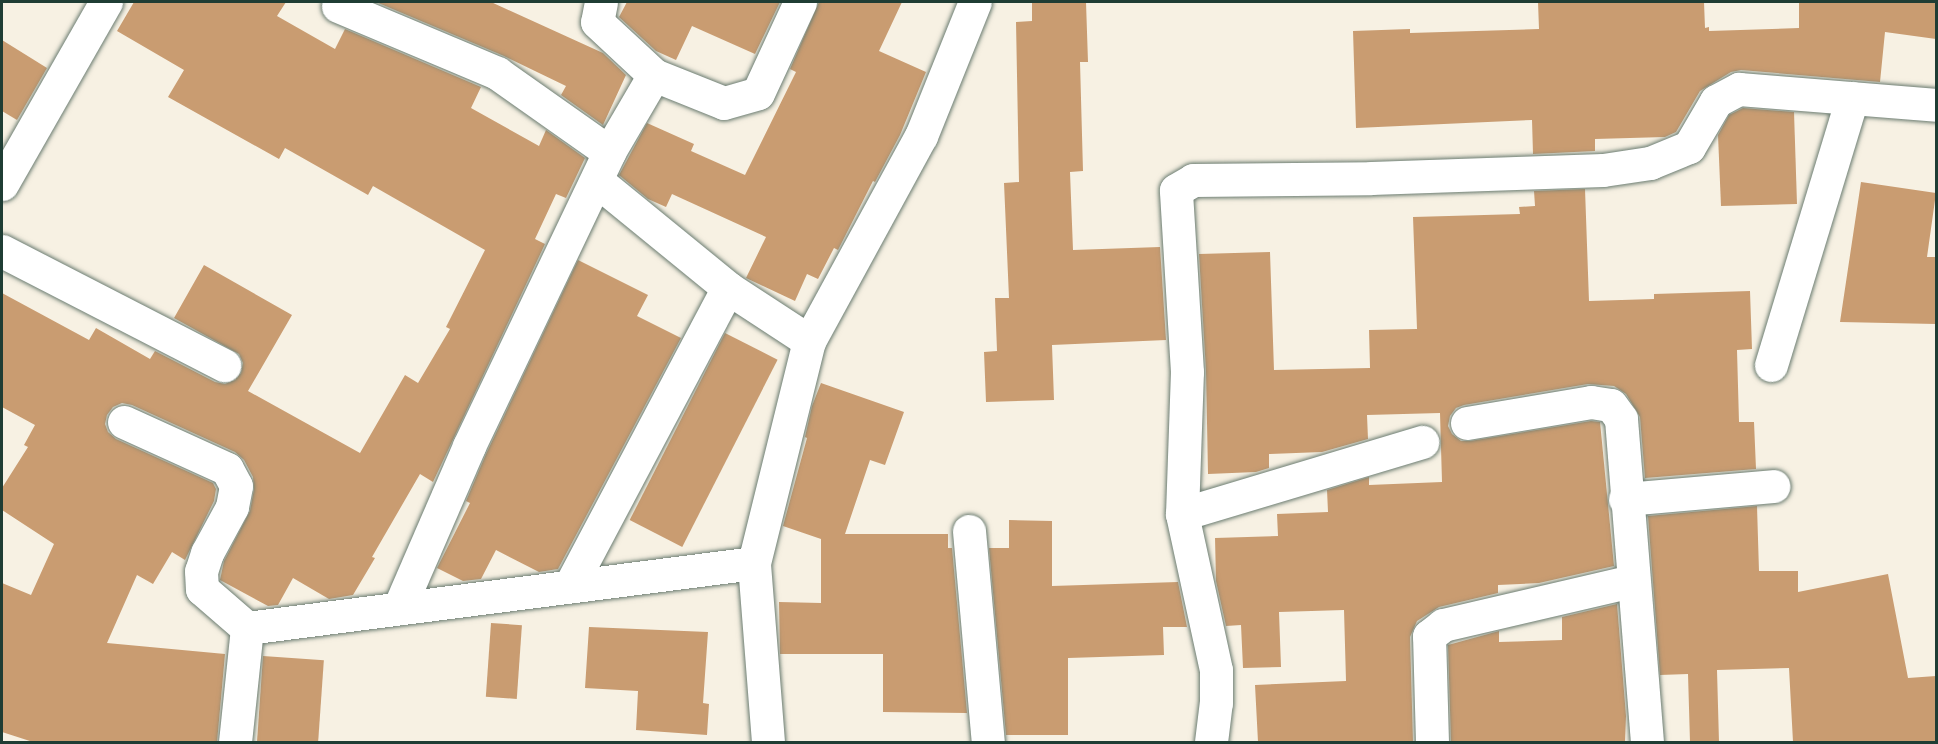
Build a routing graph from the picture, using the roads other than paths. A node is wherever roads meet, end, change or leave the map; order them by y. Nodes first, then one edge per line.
1 (106, 2) edge
2 (601, 2) edge
3 (800, 2) edge
4 (975, 2) edge
5 (338, 6) dead end
6 (654, 75) junction
7 (1852, 98) junction
8 (1936, 105) edge
9 (609, 152) junction
10 (597, 182) junction
11 (2, 184) edge
12 (2, 251) edge
13 (728, 288) junction
14 (808, 340) junction
15 (224, 364) dead end
16 (1771, 364) dead end
17 (124, 422) dead end
18 (1467, 423) dead end
19 (1422, 442) dead end
20 (1773, 486) dead end
21 (1625, 499) junction
22 (1182, 514) junction
23 (969, 531) dead end
24 (754, 563) junction
25 (1632, 581) junction
26 (570, 586) junction
27 (399, 608) junction
28 (248, 628) junction
29 (235, 742) edge
30 (768, 742) edge
31 (988, 742) edge
32 (1211, 742) edge
33 (1432, 742) edge
34 (1647, 742) edge

1 - 11 street
2 - 6 street
3 - 6 street
4 - 14 street
5 - 9 street
6 - 9 street
7 - 8 street
7 - 16 street
7 - 22 street
9 - 10 street
10 - 13 street
10 - 27 street
12 - 15 street
13 - 14 street
13 - 26 street
14 - 24 street
17 - 28 street
18 - 21 street
19 - 22 street
20 - 21 street
21 - 25 street
22 - 32 street
23 - 31 street
24 - 26 street
24 - 30 street
25 - 33 street
25 - 34 street
26 - 27 street
27 - 28 street
28 - 29 street

